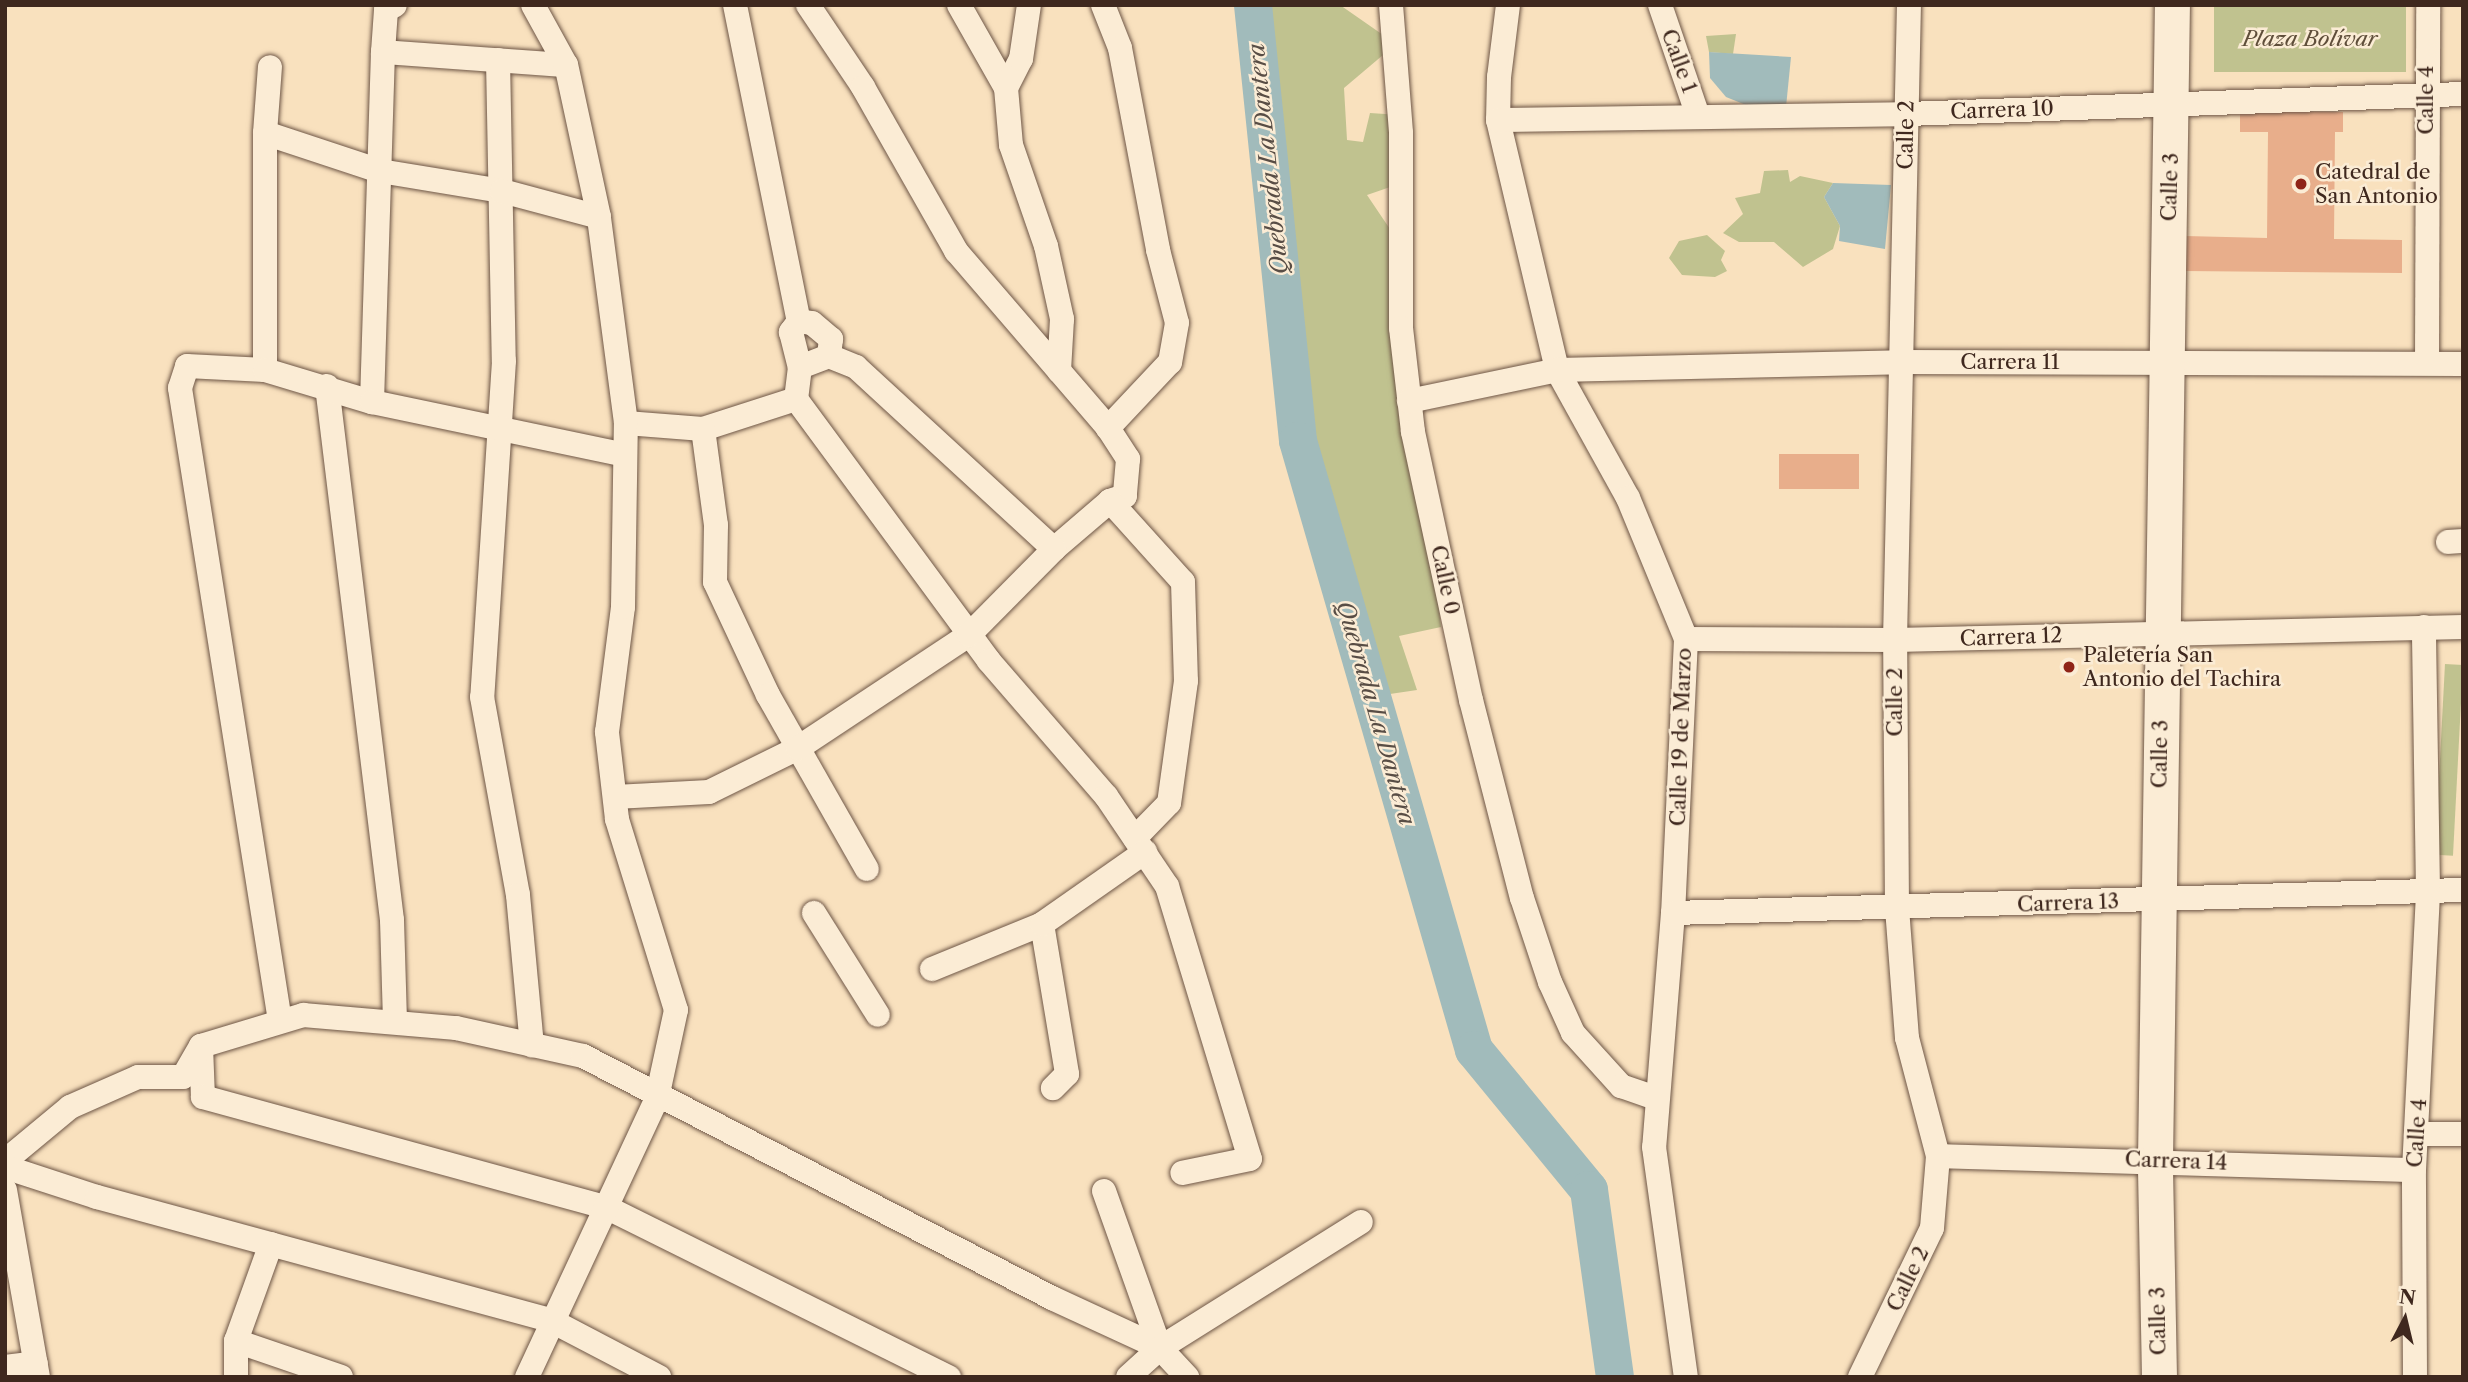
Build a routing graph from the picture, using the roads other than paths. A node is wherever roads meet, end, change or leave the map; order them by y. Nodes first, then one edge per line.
1 (395, 5) edge
2 (533, 5) edge
3 (735, 5) edge
4 (808, 5) edge
5 (959, 5) edge
6 (1029, 5) edge
7 (1103, 5) edge
8 (1391, 5) edge
9 (1508, 5) edge
10 (1660, 5) edge
11 (1909, 5) edge
12 (2172, 5) edge
13 (2428, 5) edge
14 (383, 52) junction
15 (498, 60) junction
16 (566, 65) junction
17 (270, 67) dead end
18 (1006, 88) junction
19 (2463, 94) edge
20 (2426, 95) junction
21 (2172, 103) junction
22 (1907, 114) junction
23 (1698, 116) junction
24 (1499, 120) junction
25 (265, 133) junction
26 (380, 172) junction
27 (502, 191) junction
28 (599, 217) junction
29 (799, 321) junction
30 (829, 356) junction
31 (1901, 362) junction
32 (2165, 362) junction
33 (2427, 363) junction
34 (2463, 364) edge
35 (800, 367) junction
36 (265, 370) junction
37 (1557, 370) junction
38 (1059, 371) junction
39 (327, 386) junction
40 (796, 399) junction
41 (1409, 401) junction
42 (372, 402) junction
43 (626, 423) junction
44 (1108, 428) junction
45 (704, 429) junction
46 (500, 431) junction
47 (625, 455) junction
48 (1110, 501) junction
49 (1054, 550) junction
50 (2424, 627) junction
51 (2463, 627) edge
52 (2162, 632) junction
53 (970, 635) junction
54 (1686, 639) junction
55 (1895, 640) junction
56 (799, 748) junction
57 (615, 797) junction
58 (1140, 845) junction
59 (867, 869) dead end
60 (2428, 890) junction
61 (2463, 890) edge
62 (2158, 899) junction
63 (1896, 909) junction
64 (814, 913) dead end
65 (1673, 913) junction
66 (1042, 924) junction
67 (932, 969) dead end
68 (878, 1015) dead end
69 (281, 1021) junction
70 (395, 1023) junction
71 (532, 1045) junction
72 (201, 1046) junction
73 (1053, 1088) dead end
74 (657, 1098) junction
75 (1656, 1098) junction
76 (2418, 1134) junction
77 (2463, 1134) edge
78 (1938, 1156) junction
79 (2155, 1160) junction
80 (5, 1161) edge
81 (5, 1167) edge
82 (2414, 1170) junction
83 (1182, 1173) dead end
84 (5, 1190) edge
85 (1104, 1191) dead end
86 (606, 1207) junction
87 (1361, 1222) dead end
88 (10, 1240) edge
89 (271, 1244) junction
90 (552, 1321) junction
91 (236, 1341) junction
92 (1160, 1348) junction
93 (5, 1367) edge
94 (37, 1370) edge
95 (236, 1377) edge
96 (341, 1377) edge
97 (527, 1377) edge
98 (659, 1377) edge
99 (948, 1377) edge
100 (1128, 1377) edge
101 (1187, 1377) edge
102 (1686, 1377) edge
103 (1860, 1377) edge
104 (2159, 1377) edge
105 (2415, 1377) edge

1 - 14 street
2 - 16 street
3 - 29 street
4 - 38 street
5 - 18 street
6 - 18 street
7 - 44 street
8 - 41 street, Calle 0
9 - 24 street, Calle 19 de Marzo
10 - 23 street, Calle 1
11 - 22 street, Calle 2
12 - 21 street, Calle 3
13 - 20 street, Calle 4
14 - 15 street
14 - 26 street
15 - 16 street
15 - 27 street
16 - 28 street
17 - 25 street
18 - 38 street
19 - 20 street, Carrera 10
20 - 21 street, Carrera 10
20 - 33 street, Calle 4
21 - 22 street, Carrera 10
21 - 32 street, Calle 3
22 - 23 street, Carrera 10
22 - 31 street, Calle 2
23 - 24 street, Carrera 10
24 - 37 street, Calle 19 de Marzo
25 - 26 street
25 - 36 street
26 - 27 street
26 - 42 street
27 - 28 street
27 - 46 street
28 - 43 street
29 - 30 street
29 - 35 street
30 - 35 street
30 - 49 street
31 - 32 street, Carrera 11
31 - 37 street, Carrera 11
31 - 55 street, Calle 2
32 - 33 street, Carrera 11
32 - 52 street, Calle 3
33 - 34 street, Carrera 11
35 - 40 street
36 - 39 street
36 - 69 street
37 - 41 street, Carrera 11
37 - 54 street, Calle 19 de Marzo
38 - 44 street
39 - 42 street
39 - 70 street
40 - 45 street
40 - 53 street
41 - 75 street, Calle 0
42 - 46 street
43 - 45 street
43 - 47 street
44 - 48 street
45 - 56 street
46 - 47 street
46 - 71 street
47 - 57 street
48 - 49 street
48 - 58 street
49 - 53 street
50 - 51 street, Carrera 12
50 - 52 street, Carrera 12
50 - 60 street, Calle 4
52 - 55 street, Carrera 12
52 - 62 street, Calle 3
53 - 56 street
53 - 58 street
54 - 55 street, Carrera 12
54 - 65 street, Calle 19 de Marzo
55 - 63 street, Calle 2
56 - 57 street
56 - 59 street
57 - 74 street
58 - 66 street
58 - 83 street
60 - 61 street, Carrera 13
60 - 62 street, Carrera 13
60 - 76 street, Calle 4
62 - 63 street, Carrera 13
62 - 79 street, Calle 3
63 - 65 street, Carrera 13
63 - 78 street, Calle 2
64 - 68 street
65 - 75 street, Calle 19 de Marzo
66 - 67 street
66 - 73 street
69 - 70 street
69 - 72 street
70 - 71 street
71 - 74 street
72 - 80 street
72 - 86 street
74 - 86 street
74 - 92 street
75 - 102 street, Calle 19 de Marzo
76 - 77 street
76 - 82 street, Calle 4
78 - 79 street, Carrera 14
78 - 103 street, Calle 2
79 - 82 street, Carrera 14
79 - 104 street, Calle 3
81 - 89 street
82 - 105 street, Calle 4
84 - 88 street
85 - 92 street
86 - 90 street
86 - 99 street
87 - 92 street
88 - 94 street
89 - 90 street
89 - 91 street
90 - 97 street
90 - 98 street
91 - 95 street
91 - 96 street
92 - 100 street
92 - 101 street
93 - 94 street

